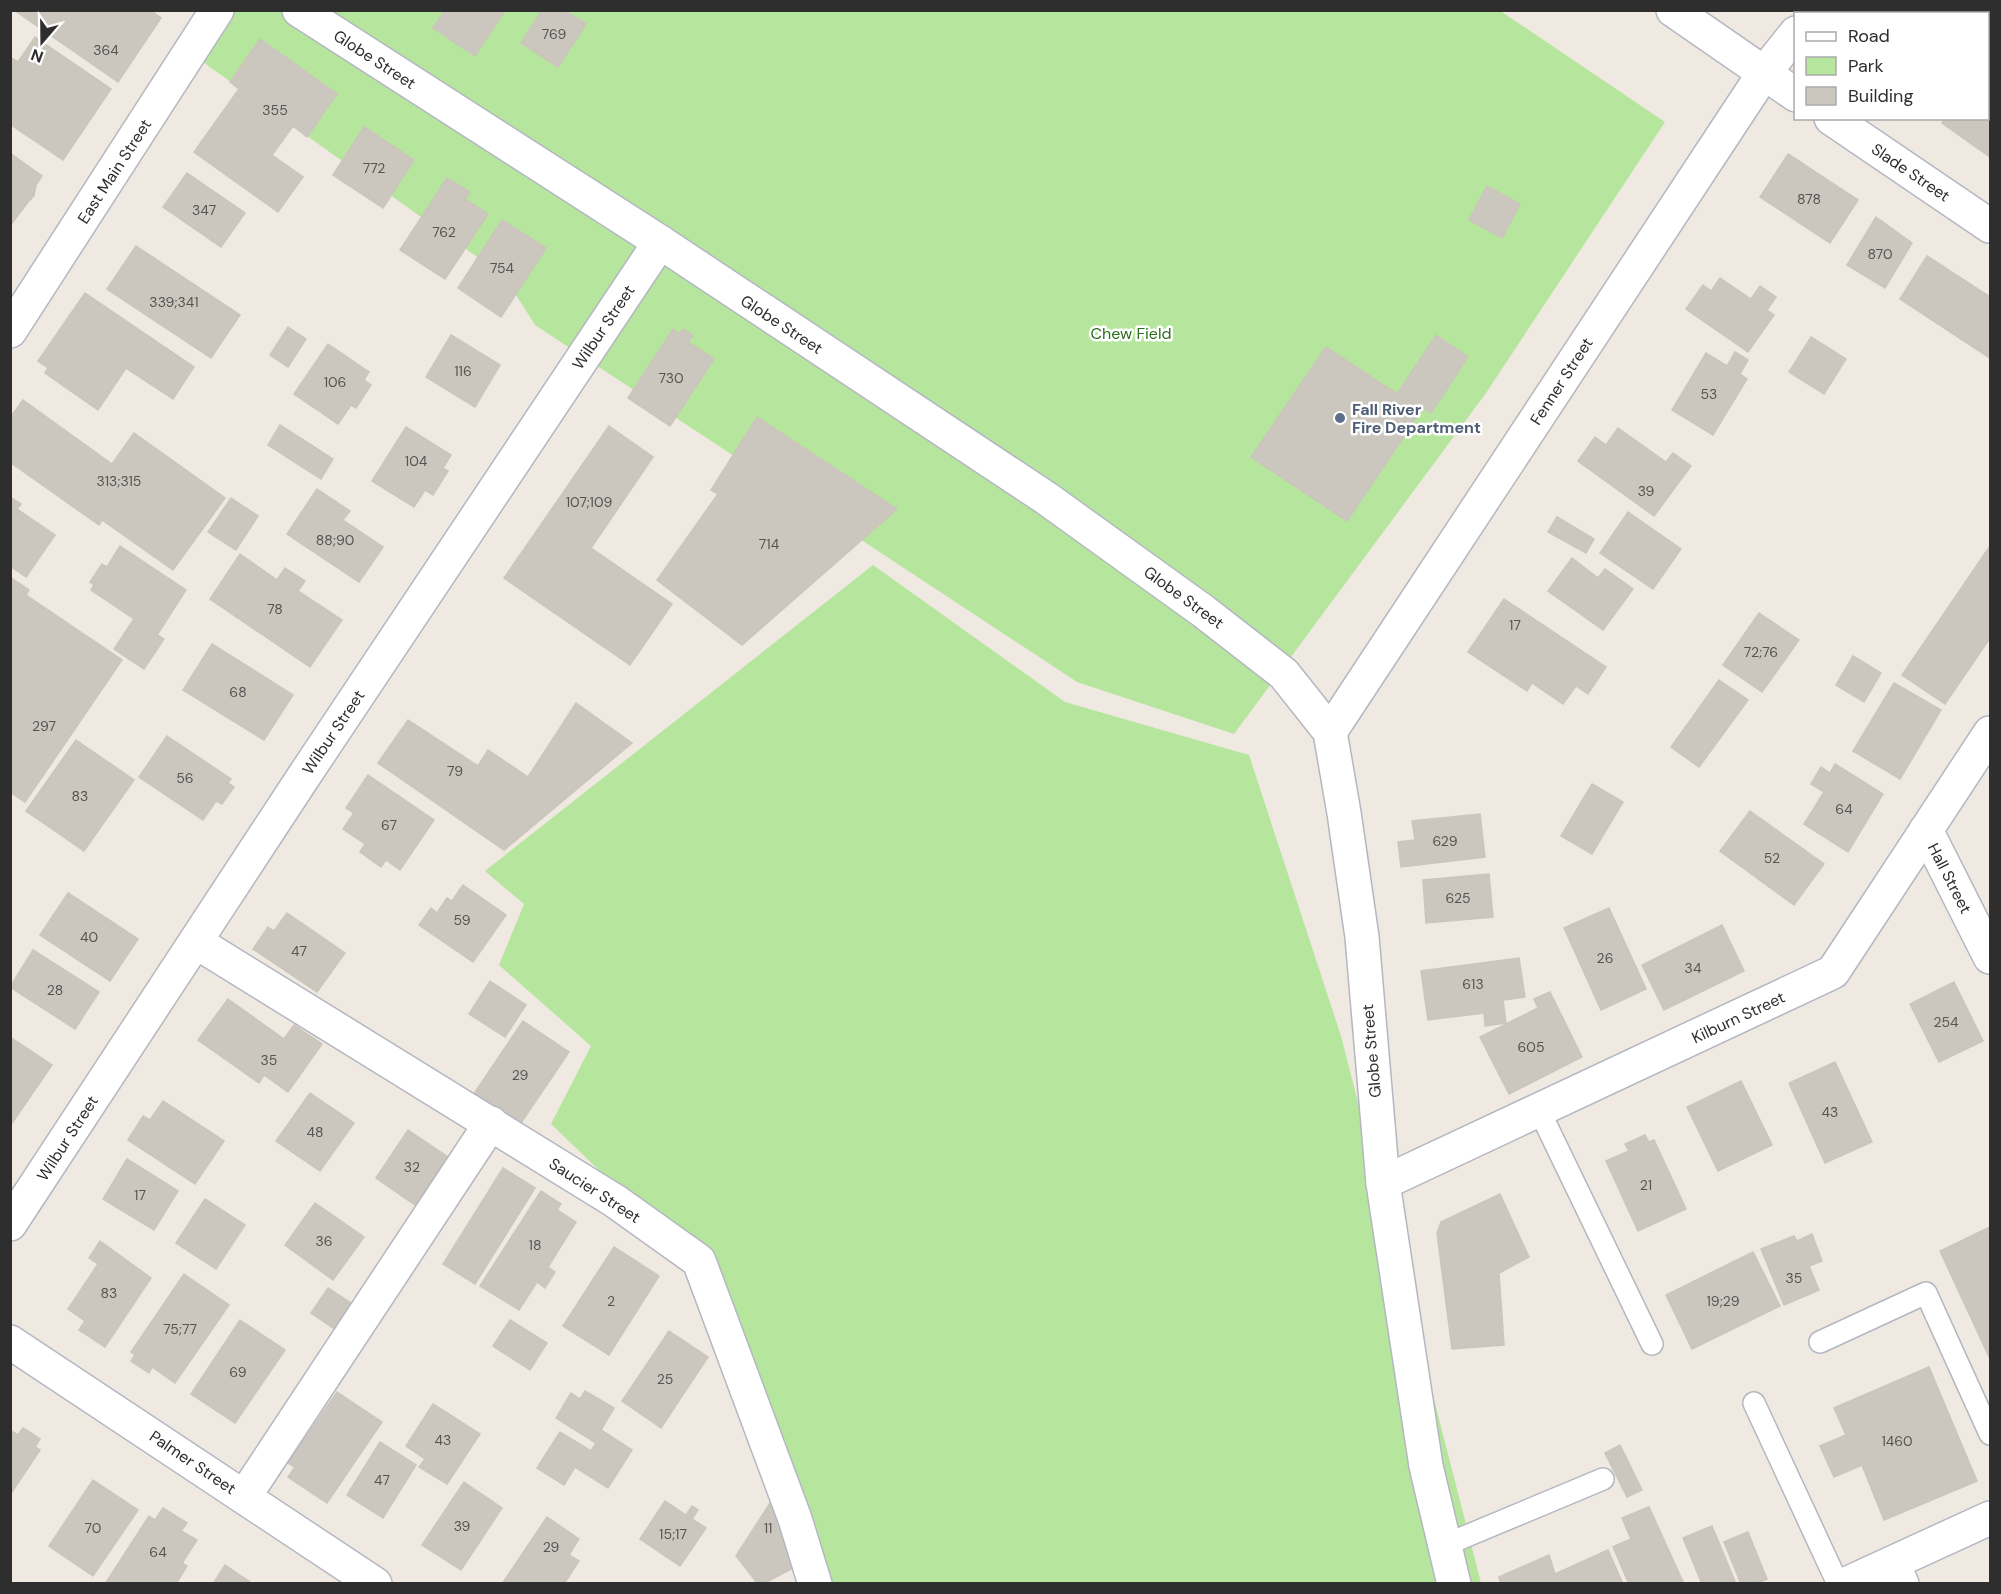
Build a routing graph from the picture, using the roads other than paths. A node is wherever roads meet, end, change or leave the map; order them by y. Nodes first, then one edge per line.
1 (217, 10) edge
2 (299, 10) edge
3 (1673, 10) edge
4 (1794, 36) edge
5 (1764, 74) junction
6 (1794, 94) edge
7 (1834, 120) edge
8 (1990, 226) edge
9 (660, 242) junction
10 (10, 331) edge
11 (1330, 732) junction
12 (1990, 733) edge
13 (1926, 830) junction
14 (196, 942) junction
15 (1990, 957) edge
16 (1539, 1110) junction
17 (491, 1124) junction
18 (1383, 1182) junction
19 (10, 1224) edge
20 (10, 1342) edge
21 (1820, 1342) dead end
22 (1652, 1344) dead end
23 (1754, 1403) dead end
24 (1990, 1434) edge
25 (1603, 1479) dead end
26 (244, 1497) junction
27 (1990, 1518) edge
28 (1445, 1545) junction
29 (1897, 1573) edge
30 (375, 1584) edge
31 (815, 1584) edge
32 (1455, 1584) edge
33 (1838, 1584) edge
34 (1846, 1584) edge

1 - 10 street, East Main Street
2 - 9 street, Globe Street
3 - 5 street
4 - 5 street, Fenner Street
5 - 6 street
5 - 11 street, Fenner Street
7 - 8 street, Slade Street
9 - 11 street, Globe Street
9 - 14 street, Wilbur Street
11 - 18 street, Globe Street
12 - 13 street, Kilburn Street
13 - 15 street, Hall Street
13 - 16 street, Kilburn Street
14 - 17 street, Saucier Street
14 - 19 street, Wilbur Street
16 - 18 street, Kilburn Street
16 - 22 lane
17 - 26 street
17 - 31 street, Saucier Street
18 - 28 street, Globe Street
20 - 26 street, Palmer Street
21 - 24 lane
23 - 33 lane
25 - 28 lane
26 - 30 street, Palmer Street
27 - 29 street
28 - 32 street, Globe Street
29 - 34 street

